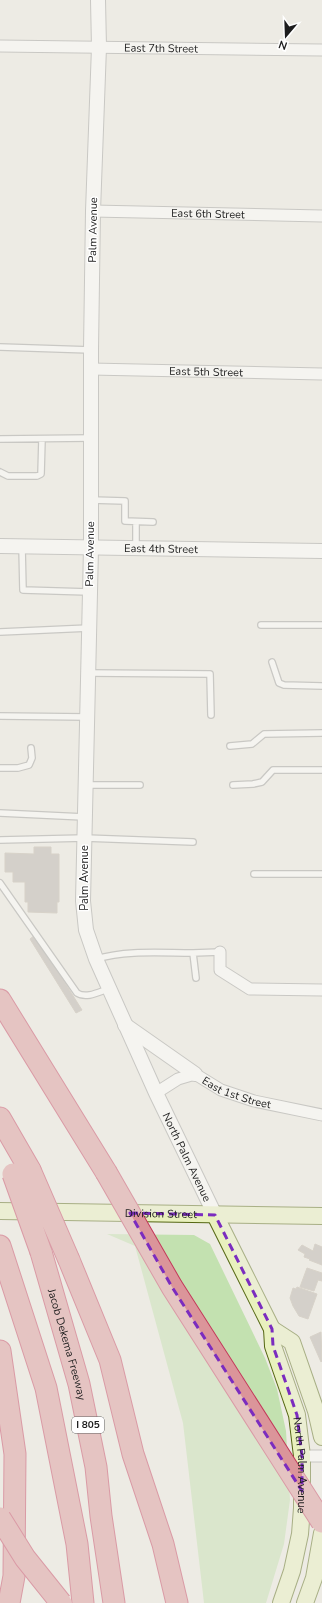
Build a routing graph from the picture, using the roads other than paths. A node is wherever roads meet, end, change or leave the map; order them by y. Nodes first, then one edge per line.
1 (98, 0) edge
2 (0, 46) edge
3 (99, 47) junction
4 (322, 50) edge
5 (93, 211) junction
6 (322, 216) edge
7 (0, 347) edge
8 (91, 350) junction
9 (91, 369) junction
10 (322, 374) edge
11 (42, 438) junction
12 (91, 438) junction
13 (0, 439) edge
14 (0, 472) edge
15 (91, 500) junction
16 (136, 522) junction
17 (153, 522) dead end
18 (0, 546) edge
19 (22, 547) junction
20 (91, 548) junction
21 (136, 549) junction
22 (322, 551) edge
23 (90, 592) junction
24 (261, 624) dead end
25 (322, 625) edge
26 (89, 628) junction
27 (0, 632) edge
28 (272, 662) dead end
29 (88, 673) junction
30 (322, 686) edge
31 (211, 715) dead end
32 (0, 716) edge
33 (87, 717) junction
34 (322, 733) edge
35 (230, 746) dead end
36 (31, 748) dead end
37 (0, 768) edge
38 (322, 770) edge
39 (86, 785) junction
40 (140, 785) dead end
41 (233, 785) dead end
42 (0, 813) edge
43 (85, 817) junction
44 (84, 838) junction
45 (0, 840) edge
46 (193, 842) dead end
47 (254, 874) dead end
48 (322, 874) edge
49 (0, 883) edge
50 (220, 952) joint
51 (193, 953) junction
52 (96, 959) junction
53 (196, 978) dead end
54 (109, 989) junction
55 (322, 990) edge
56 (0, 1000) edge
57 (125, 1024) junction
58 (195, 1074) junction
59 (156, 1092) junction
60 (322, 1115) edge
61 (0, 1118) edge
62 (0, 1140) edge
63 (22, 1172) junction
64 (0, 1211) edge
65 (215, 1215) junction
66 (322, 1216) edge
67 (0, 1247) edge
68 (272, 1329) junction
69 (0, 1352) edge
70 (322, 1437) edge
71 (302, 1456) junction
72 (322, 1456) edge
73 (0, 1518) edge
74 (322, 1522) edge
75 (322, 1533) edge
76 (9, 1603) edge
77 (61, 1603) edge
78 (83, 1603) edge
79 (114, 1603) edge
80 (177, 1603) edge
81 (281, 1603) edge
82 (305, 1603) edge

1 - 3 street, Palm Avenue
2 - 3 street, East 7th Street
3 - 4 street, East 7th Street
3 - 5 street, Palm Avenue
5 - 6 street, East 6th Street
5 - 8 street, Palm Avenue
7 - 8 lane
8 - 9 street, Palm Avenue
9 - 10 street, East 5th Street
9 - 12 street, Palm Avenue
11 - 12 lane
11 - 13 lane
11 - 14 lane
12 - 15 street, Palm Avenue
15 - 16 lane
15 - 20 street, Palm Avenue
16 - 17 lane
16 - 21 lane
18 - 19 street, East 4th Street
19 - 20 street, East 4th Street
19 - 23 lane
20 - 21 street, East 4th Street
20 - 23 street, Palm Avenue
21 - 22 street, East 4th Street
23 - 26 street, Palm Avenue
24 - 25 lane
26 - 27 lane
26 - 29 street, Palm Avenue
28 - 30 lane
29 - 31 lane
29 - 33 street, Palm Avenue
32 - 33 lane
33 - 39 street, Palm Avenue
34 - 35 lane
36 - 37 lane
38 - 41 lane
39 - 40 lane
39 - 43 street, Palm Avenue
42 - 43 lane
43 - 44 street, Palm Avenue
44 - 45 lane
44 - 46 lane
44 - 52 street, Palm Avenue
47 - 48 lane
49 - 54 lane
50 - 51 lane
50 - 55 street
51 - 52 lane
51 - 53 lane
52 - 54 street, Palm Avenue
54 - 57 street, Palm Avenue
56 - 74 highway, bridge
57 - 58 street
57 - 59 street, Palm Avenue
58 - 59 street, East 1st Street
58 - 60 street, East 1st Street
59 - 65 street, North Palm Avenue
61 - 63 highway
62 - 63 highway, Jacob Dekema Freeway / I 805
63 - 79 highway, Jacob Dekema Freeway / I 805, bridge
63 - 80 highway, bridge
64 - 65 main road, Division Street
65 - 66 main road, Division Street
65 - 68 main road, North Palm Avenue
67 - 78 highway, I 805
68 - 70 main road, North Palm Avenue
68 - 71 main road, North Palm Avenue
69 - 76 highway
71 - 72 street
71 - 81 main road, North Palm Avenue
73 - 77 highway, bridge
75 - 82 main road

